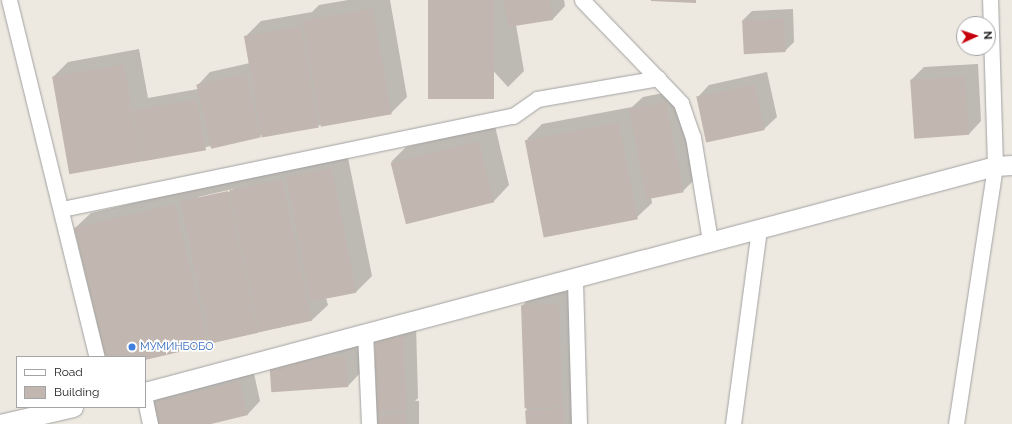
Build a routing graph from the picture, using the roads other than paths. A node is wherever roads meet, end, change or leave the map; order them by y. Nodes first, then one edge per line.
1 (8, 0) edge
2 (582, 0) edge
3 (990, 0) edge
4 (658, 78) junction
5 (1003, 166) edge
6 (62, 209) junction
7 (759, 230) junction
8 (710, 241) junction
9 (575, 281) junction
10 (365, 332) junction
11 (97, 356) edge
12 (146, 392) edge
13 (146, 405) edge
14 (70, 408) edge
15 (30, 420) edge
16 (0, 424) edge
17 (150, 424) edge
18 (369, 424) edge
19 (579, 424) edge
20 (733, 424) edge
21 (956, 424) edge

1 - 6 street
2 - 4 street
3 - 5 street
4 - 6 street
4 - 8 street
5 - 7 street
5 - 21 street
6 - 11 street
7 - 8 street
7 - 20 street
8 - 9 street
9 - 10 street
9 - 19 street
10 - 12 street
10 - 18 street
13 - 17 street
14 - 15 street
15 - 16 street

